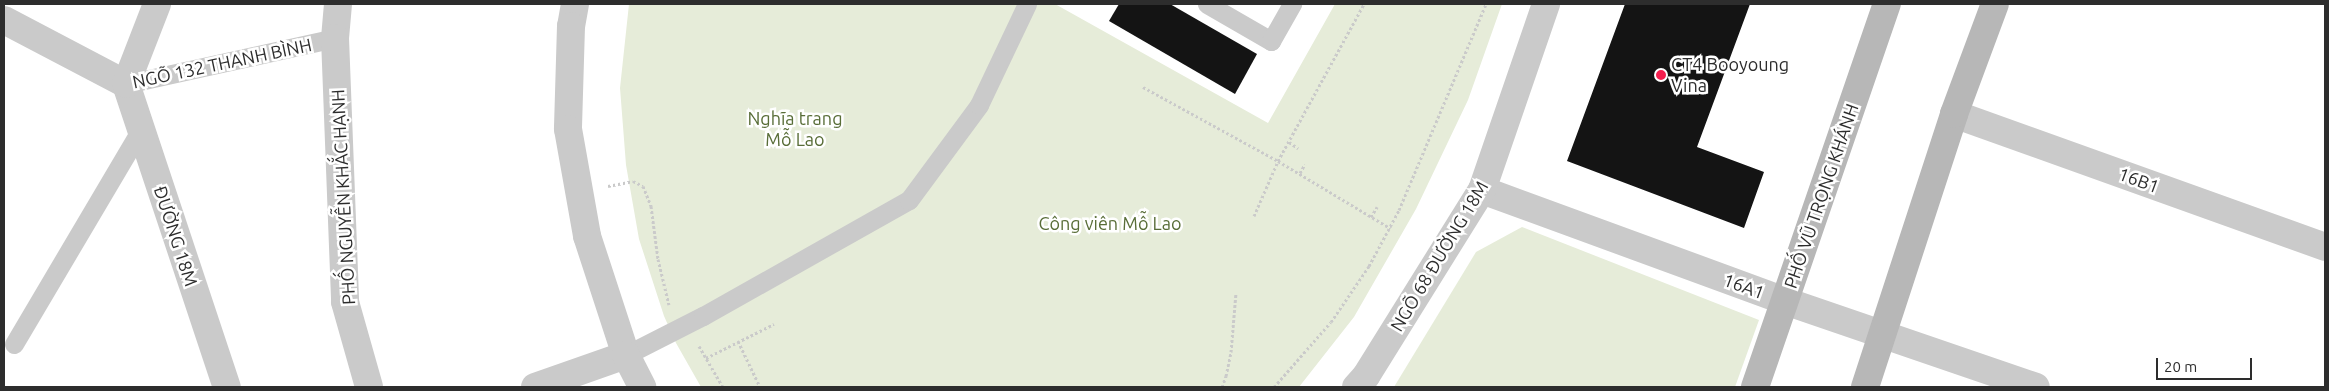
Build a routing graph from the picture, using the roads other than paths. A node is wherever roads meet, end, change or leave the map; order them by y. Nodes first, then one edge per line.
1 (157, 4) edge
2 (338, 4) edge
3 (575, 4) edge
4 (1027, 4) edge
5 (1207, 4) edge
6 (1292, 4) edge
7 (1546, 4) edge
8 (1887, 4) edge
9 (1995, 4) edge
10 (4, 20) edge
11 (335, 38) junction
12 (126, 84) junction
13 (1954, 114) junction
14 (141, 129) junction
15 (1482, 190) junction
16 (2325, 246) edge
17 (1785, 301) junction
18 (1883, 335) junction
19 (14, 344) dead end
20 (626, 355) junction
21 (227, 387) edge
22 (369, 387) edge
23 (535, 387) edge
24 (642, 387) edge
25 (1356, 387) edge
26 (1755, 387) edge
27 (1864, 387) edge
28 (2036, 387) edge

1 - 12 street
2 - 11 street, PHỐ NGUYỄN KHẮC HẠNH
3 - 20 street
4 - 20 lane
5 - 6 lane
7 - 15 street, NGÕ 68 ĐƯỜNG 18M
8 - 17 main road, PHỐ VŨ TRỌNG KHÁNH
9 - 13 main road
10 - 12 street, NGÕ 132 THANH BÌNH
11 - 12 lane, NGÕ 132 THANH BÌNH
11 - 22 street, PHỐ NGUYỄN KHẮC HẠNH
12 - 14 street, ĐƯỜNG 18M
13 - 16 street, 16B1
13 - 18 main road
14 - 19 lane
14 - 21 street, ĐƯỜNG 18M
15 - 17 street, 16A1
15 - 25 street, NGÕ 68 ĐƯỜNG 18M
17 - 18 street, 16A1
17 - 26 main road, PHỐ VŨ TRỌNG KHÁNH
18 - 27 main road
18 - 28 street, 16A1
20 - 23 street
20 - 24 street

